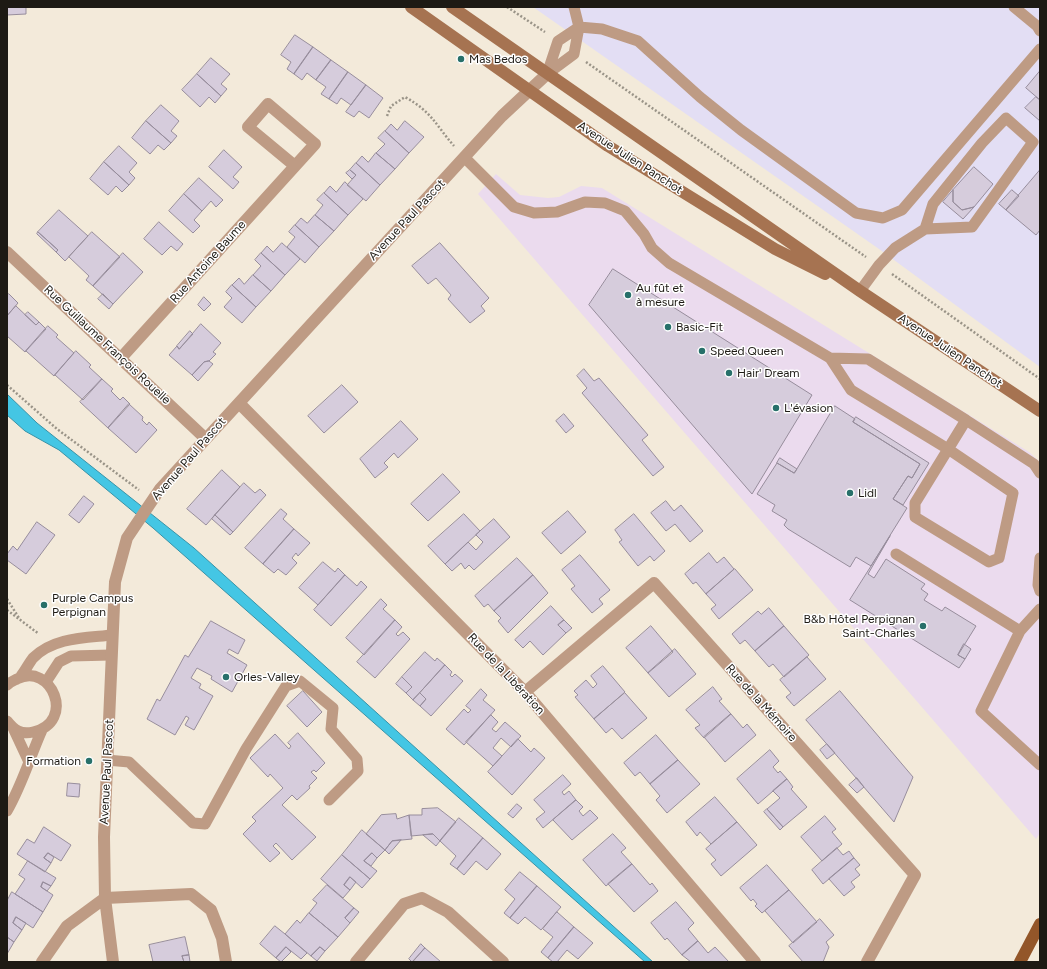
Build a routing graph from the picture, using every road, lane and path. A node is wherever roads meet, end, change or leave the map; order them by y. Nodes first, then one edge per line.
1 (411, 7) edge
2 (452, 7) edge
3 (507, 7) edge
4 (574, 7) edge
5 (1014, 7) edge
6 (580, 27) junction
7 (1040, 31) edge
8 (558, 41) junction
9 (1040, 49) edge
10 (574, 54) junction
11 (547, 74) junction
12 (529, 90) junction
13 (387, 116) dead end
14 (465, 158) junction
15 (295, 166) junction
16 (925, 230) junction
17 (7, 252) edge
18 (879, 266) junction
19 (860, 291) junction
20 (120, 358) junction
21 (830, 358) junction
22 (1040, 379) edge
23 (7, 385) edge
24 (239, 403) junction
25 (1040, 411) edge
26 (966, 420) junction
27 (206, 439) junction
28 (948, 449) junction
29 (1040, 473) edge
30 (152, 500) junction
31 (896, 554) dead end
32 (1040, 558) edge
33 (1040, 591) edge
34 (7, 599) edge
35 (1040, 609) edge
36 (7, 610) edge
37 (20, 620) junction
38 (1020, 632) junction
39 (112, 635) junction
40 (54, 645) junction
41 (111, 655) junction
42 (22, 676) junction
43 (46, 682) junction
44 (7, 685) edge
45 (525, 692) junction
46 (7, 721) edge
47 (14, 730) junction
48 (42, 730) junction
49 (28, 760) junction
50 (107, 760) junction
51 (1040, 765) edge
52 (329, 800) dead end
53 (7, 811) edge
54 (105, 898) junction
55 (1040, 924) edge
56 (42, 962) edge
57 (113, 962) edge
58 (226, 962) edge
59 (356, 962) edge
60 (504, 962) edge
61 (755, 962) edge
62 (867, 962) edge
63 (1020, 962) edge

1 - 12 main road, Avenue Julien Panchot
2 - 11 main road, Avenue Julien Panchot
3 - 8 path
4 - 6 lane
5 - 7 lane
6 - 8 lane
6 - 9 lane
6 - 10 lane
8 - 11 lane
10 - 11 lane
10 - 18 path
11 - 12 street, Avenue Paul Pascot
11 - 19 main road, Avenue Julien Panchot
12 - 14 street, Avenue Paul Pascot
12 - 19 main road, Avenue Julien Panchot
13 - 14 path
14 - 21 lane
14 - 24 street, Avenue Paul Pascot
15 - 15 street, Rue Antoine Baume
15 - 20 street, Rue Antoine Baume
16 - 16 lane
16 - 18 lane
17 - 20 street, Rue Guillaume François Rouelle
18 - 19 lane
18 - 22 path
19 - 25 main road, Avenue Julien Panchot
20 - 27 street, Rue Guillaume François Rouelle
21 - 26 lane
21 - 28 lane
23 - 30 path
24 - 27 street, Avenue Paul Pascot
24 - 45 street, Rue de la Libération
26 - 28 lane
26 - 29 lane
27 - 30 street, Avenue Paul Pascot
28 - 28 lane
30 - 39 street, Avenue Paul Pascot
31 - 38 lane
32 - 33 lane
34 - 37 path
35 - 38 lane
36 - 37 path
37 - 40 path
38 - 51 lane
39 - 40 lane
39 - 41 street, Avenue Paul Pascot
40 - 42 lane
41 - 43 lane
41 - 50 street, Avenue Paul Pascot
42 - 43 lane
42 - 44 lane
43 - 48 lane
45 - 61 street, Rue de la Libération
45 - 62 street, Rue de la Mémoire
46 - 47 lane
47 - 48 lane
47 - 49 lane
48 - 49 lane
49 - 53 lane
50 - 52 lane
50 - 54 street, Avenue Paul Pascot
54 - 56 street
54 - 57 street, Avenue Paul Pascot
54 - 58 street
55 - 63 main road
59 - 60 street

